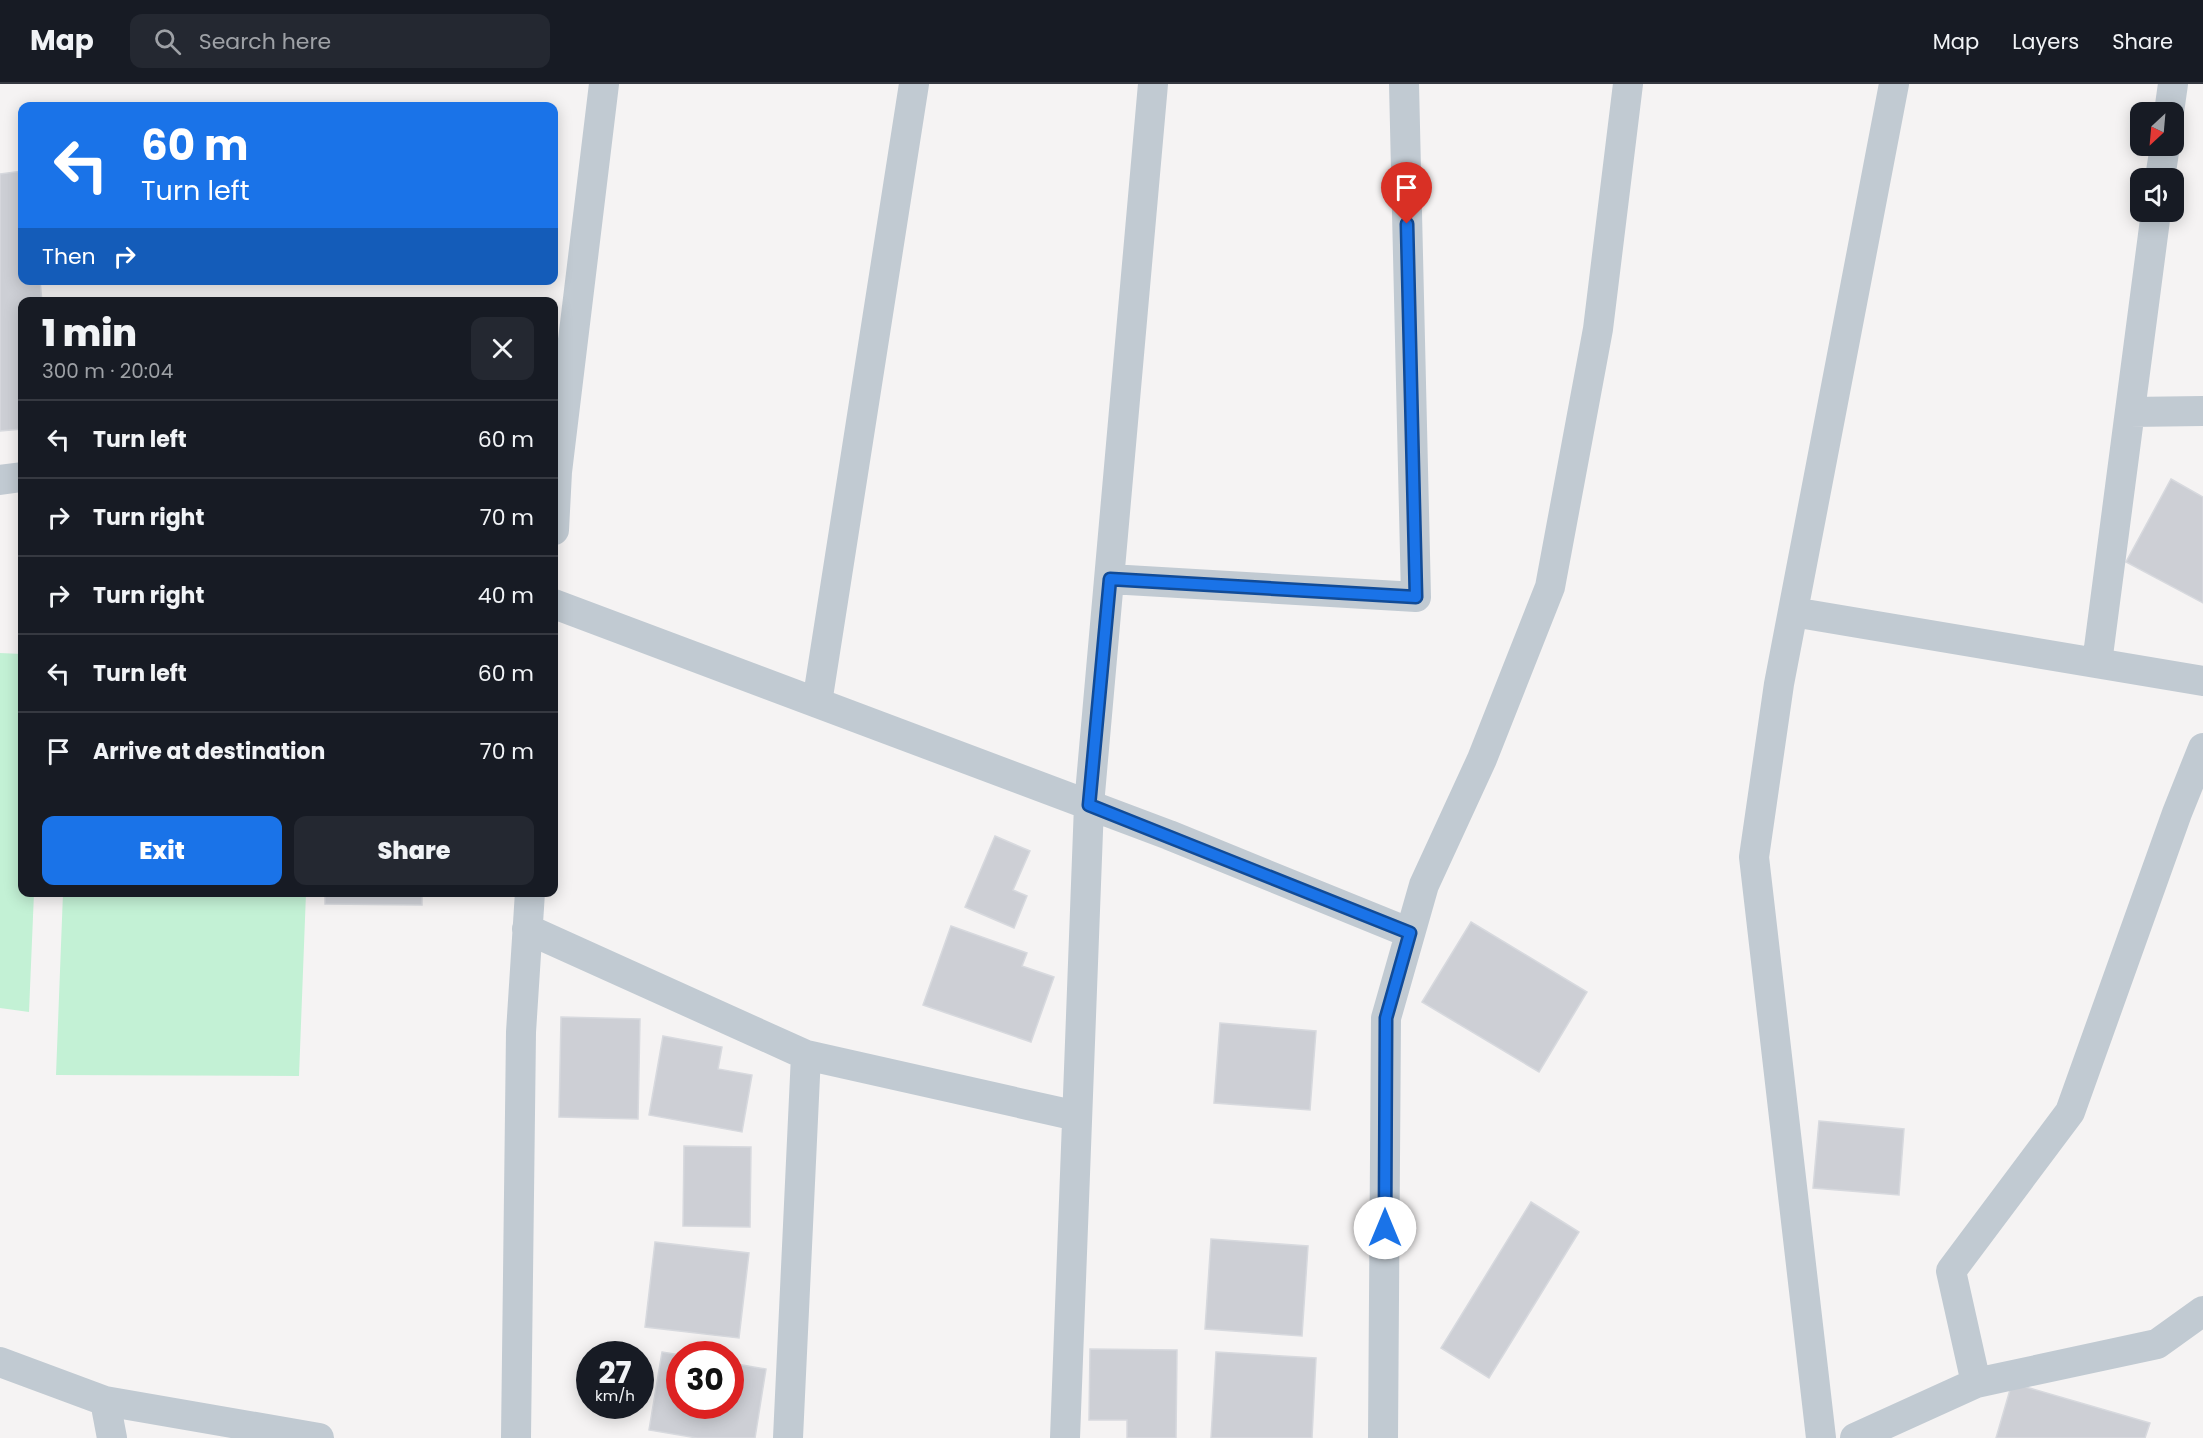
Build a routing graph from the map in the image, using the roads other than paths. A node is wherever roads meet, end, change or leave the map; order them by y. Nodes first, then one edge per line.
1 (604, 84) edge
2 (914, 84) edge
3 (1153, 84) edge
4 (1404, 84) edge
5 (1628, 84) edge
6 (1894, 84) edge
7 (2173, 84) edge
8 (2170, 102) edge
9 (2155, 222) edge
10 (2203, 411) edge
11 (2130, 412) junction
12 (559, 418) edge
13 (558, 440) edge
14 (18, 478) edge
15 (0, 480) edge
16 (1110, 579) junction
17 (558, 606) edge
18 (1793, 612) junction
19 (2097, 663) junction
20 (2203, 681) edge
21 (817, 703) junction
22 (2203, 748) edge
23 (1089, 805) junction
24 (530, 897) edge
25 (527, 929) junction
26 (1410, 933) junction
27 (806, 1055) junction
28 (1077, 1116) junction
29 (2203, 1311) edge
30 (0, 1362) edge
31 (1976, 1383) junction
32 (105, 1401) junction
33 (112, 1438) edge
34 (319, 1438) edge
35 (516, 1438) edge
36 (788, 1438) edge
37 (1065, 1438) edge
38 (1383, 1438) edge
39 (1821, 1438) edge
40 (1855, 1438) edge

1 - 12 street
2 - 21 street
3 - 16 street
4 - 16 street
5 - 26 street
6 - 18 street
7 - 8 street
9 - 11 street
10 - 11 street
11 - 19 street
12 - 13 street
14 - 15 street
16 - 23 street
17 - 21 street
18 - 19 street
18 - 39 street
19 - 20 street
21 - 23 street
22 - 31 street
23 - 26 street
23 - 28 street
24 - 25 street
25 - 27 street
25 - 35 street
26 - 38 street
27 - 28 street
27 - 36 street
28 - 37 street
29 - 31 street
30 - 32 street
31 - 40 street
32 - 33 street
32 - 34 street

